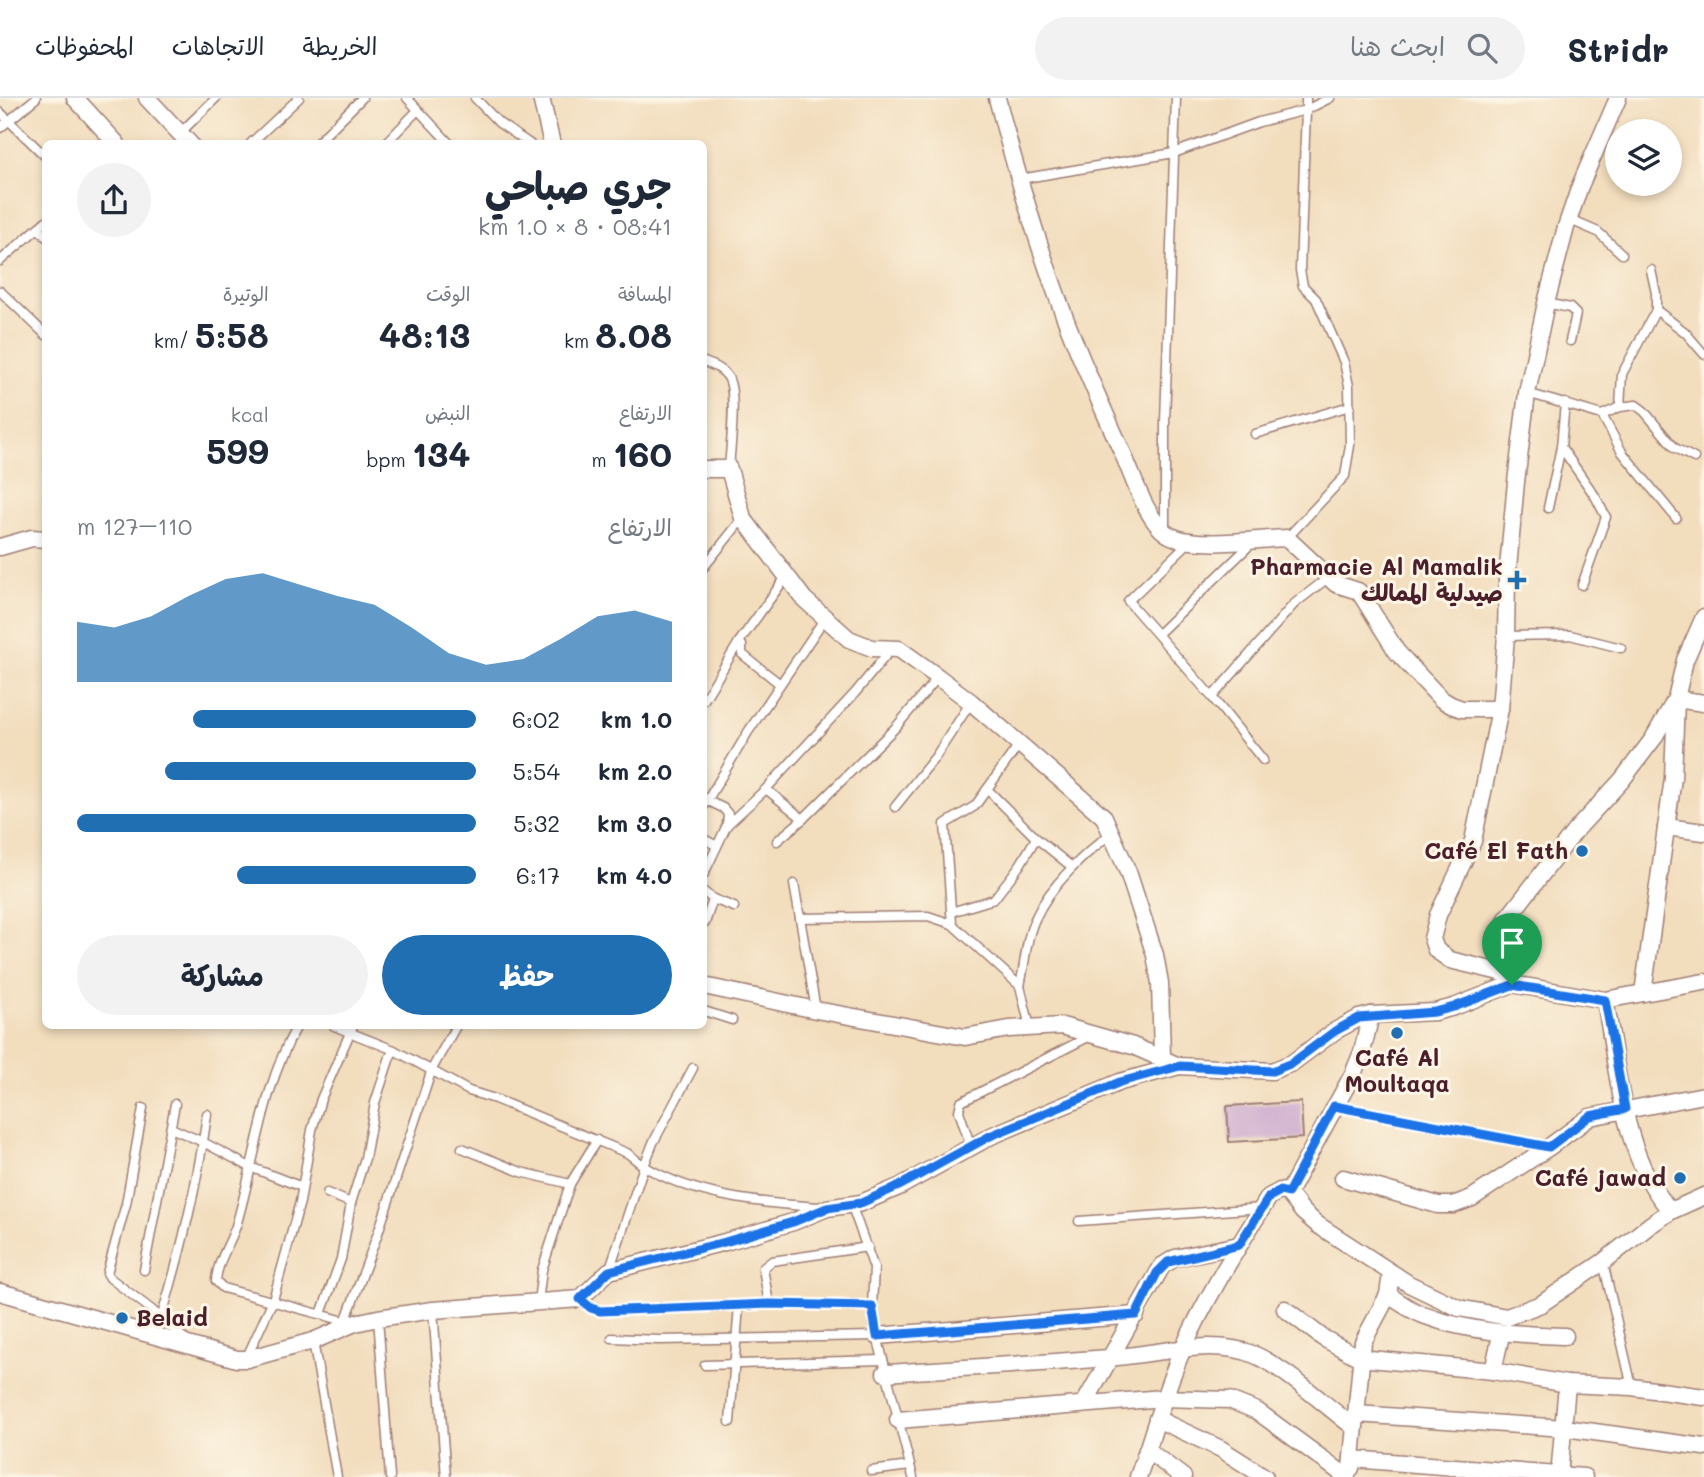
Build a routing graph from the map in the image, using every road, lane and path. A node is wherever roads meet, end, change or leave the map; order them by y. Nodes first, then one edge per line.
1 (36, 98) edge
2 (75, 98) edge
3 (216, 98) edge
4 (299, 98) edge
5 (362, 98) edge
6 (407, 98) edge
7 (475, 98) edge
8 (541, 98) edge
9 (997, 98) edge
10 (1176, 98) edge
11 (1306, 98) edge
12 (1618, 98) edge
13 (149, 99) edge
14 (1326, 99) edge
15 (418, 110) junction
16 (1307, 110) junction
17 (0, 112) edge
18 (8, 121) junction
19 (0, 128) edge
20 (185, 138) edge
21 (550, 138) edge
22 (113, 140) edge
23 (254, 140) edge
24 (320, 140) edge
25 (389, 140) edge
26 (446, 140) edge
27 (525, 140) edge
28 (42, 153) edge
29 (1174, 153) junction
30 (1020, 179) junction
31 (1568, 219) junction
32 (42, 224) edge
33 (38, 228) junction
34 (42, 232) edge
35 (1622, 254) dead end
36 (0, 261) edge
37 (1651, 270) dead end
38 (0, 291) edge
39 (1546, 303) junction
40 (1656, 310) junction
41 (42, 331) edge
42 (1570, 341) dead end
43 (1704, 354) edge
44 (707, 364) edge
45 (1527, 393) junction
46 (1565, 404) junction
47 (1350, 406) junction
48 (1620, 407) junction
49 (1602, 415) junction
50 (1255, 434) dead end
51 (1561, 447) junction
52 (1694, 458) dead end
53 (729, 469) junction
54 (707, 471) edge
55 (1548, 508) dead end
56 (743, 518) junction
57 (1676, 518) dead end
58 (1166, 533) junction
59 (1287, 538) junction
60 (42, 539) edge
61 (1255, 540) junction
62 (1189, 542) junction
63 (0, 547) edge
64 (707, 563) edge
65 (1329, 577) junction
66 (786, 578) junction
67 (1582, 585) dead end
68 (1704, 617) edge
69 (825, 618) junction
70 (1158, 634) junction
71 (1506, 636) junction
72 (739, 642) junction
73 (892, 648) junction
74 (1621, 648) dead end
75 (939, 677) junction
76 (780, 684) junction
77 (707, 695) edge
78 (1212, 697) junction
79 (1676, 699) junction
80 (971, 702) junction
81 (1704, 704) edge
82 (1500, 709) junction
83 (1020, 743) junction
84 (1263, 760) dead end
85 (766, 789) junction
86 (987, 789) junction
87 (707, 797) edge
88 (707, 803) edge
89 (895, 807) dead end
90 (803, 819) junction
91 (727, 825) junction
92 (1666, 827) junction
93 (1704, 832) edge
94 (1112, 833) junction
95 (1036, 838) junction
96 (707, 841) edge
97 (777, 841) dead end
98 (717, 846) junction
99 (1072, 867) junction
100 (707, 868) edge
101 (794, 884) dead end
102 (707, 894) edge
103 (713, 899) junction
104 (734, 907) dead end
105 (951, 912) junction
106 (707, 917) edge
107 (800, 918) junction
108 (952, 924) junction
109 (1508, 979) junction
110 (1704, 982) edge
111 (1020, 986) junction
112 (707, 987) edge
113 (1643, 993) junction
114 (1605, 1000) junction
115 (816, 1010) junction
116 (707, 1012) edge
117 (1371, 1015) junction
118 (732, 1020) dead end
119 (1030, 1027) junction
120 (295, 1029) edge
121 (353, 1029) edge
122 (355, 1029) edge
123 (454, 1029) edge
124 (1092, 1035) junction
125 (394, 1050) junction
126 (1162, 1057) junction
127 (1180, 1066) junction
128 (693, 1068) dead end
129 (432, 1069) junction
130 (1704, 1096) edge
131 (175, 1104) dead end
132 (1334, 1106) junction
133 (143, 1108) dead end
134 (1625, 1109) junction
135 (207, 1114) dead end
136 (171, 1128) junction
137 (597, 1140) junction
138 (204, 1142) junction
139 (971, 1147) junction
140 (1549, 1147) junction
141 (462, 1148) dead end
142 (644, 1166) junction
143 (250, 1167) junction
144 (1343, 1178) dead end
145 (570, 1184) junction
146 (302, 1187) junction
147 (327, 1193) dead end
148 (1288, 1193) junction
149 (1704, 1196) edge
150 (351, 1203) junction
151 (850, 1204) junction
152 (827, 1208) junction
153 (1262, 1208) junction
154 (1671, 1212) junction
155 (1079, 1221) dead end
156 (1239, 1245) junction
157 (868, 1247) junction
158 (1603, 1262) junction
159 (144, 1270) dead end
160 (609, 1271) junction
161 (1391, 1275) junction
162 (0, 1292) edge
163 (1388, 1295) junction
164 (580, 1299) junction
165 (273, 1300) junction
166 (538, 1302) junction
167 (769, 1304) junction
168 (739, 1305) junction
169 (872, 1306) junction
170 (1285, 1309) dead end
171 (433, 1310) junction
172 (321, 1314) junction
173 (1136, 1315) junction
174 (379, 1318) junction
175 (161, 1319) junction
176 (350, 1323) junction
177 (1501, 1335) junction
178 (877, 1336) junction
179 (1565, 1336) dead end
180 (612, 1338) dead end
181 (736, 1338) junction
182 (313, 1341) junction
183 (192, 1346) junction
184 (1183, 1349) junction
185 (1112, 1358) junction
186 (1360, 1358) junction
187 (247, 1359) junction
188 (705, 1365) dead end
189 (734, 1366) junction
190 (884, 1367) junction
191 (1493, 1371) junction
192 (1567, 1384) junction
193 (1632, 1387) junction
194 (1704, 1397) edge
195 (1163, 1398) junction
196 (1084, 1404) junction
197 (1157, 1419) junction
198 (898, 1420) junction
199 (1355, 1421) junction
200 (730, 1422) dead end
201 (1565, 1428) junction
202 (1704, 1447) edge
203 (1147, 1450) junction
204 (1352, 1459) junction
205 (910, 1466) junction
206 (871, 1471) dead end
207 (1559, 1476) edge
208 (337, 1477) edge
209 (390, 1477) edge
210 (446, 1477) edge
211 (913, 1477) edge
212 (1138, 1477) edge
213 (1183, 1477) edge
214 (1265, 1477) edge
215 (1349, 1477) edge
216 (1584, 1477) edge

1 - 18 lane
2 - 22 street
3 - 20 lane
4 - 23 lane
5 - 24 lane
6 - 15 lane
7 - 27 lane
8 - 21 street
9 - 30 street
10 - 29 lane
11 - 16 lane
12 - 31 street
13 - 20 street
14 - 16 lane
15 - 25 lane
15 - 26 lane
16 - 29 lane
16 - 47 lane
17 - 18 lane
18 - 19 lane
18 - 28 lane
29 - 30 lane
29 - 58 lane
30 - 58 street
31 - 35 lane
31 - 39 street
32 - 33 lane
33 - 34 lane
33 - 36 lane
37 - 40 lane
38 - 41 lane
39 - 42 lane
39 - 45 street
40 - 43 lane
40 - 48 lane
44 - 53 lane
45 - 46 lane
45 - 71 street
46 - 49 lane
46 - 51 lane
47 - 50 lane
47 - 59 lane
48 - 49 lane
48 - 52 lane
49 - 57 lane
51 - 55 lane
51 - 67 lane
53 - 54 street
53 - 56 street
56 - 64 lane
56 - 66 street
58 - 62 street
59 - 61 street
59 - 65 street
60 - 63 street
61 - 62 street
61 - 70 lane
62 - 70 lane
65 - 78 lane
65 - 82 street
66 - 69 street
66 - 72 lane
68 - 79 street
69 - 73 street
69 - 76 lane
70 - 78 lane
71 - 74 lane
71 - 82 street
72 - 76 lane
72 - 77 lane
73 - 75 street
73 - 85 lane
75 - 80 street
75 - 90 lane
76 - 87 lane
78 - 84 lane
79 - 81 street
79 - 92 street
79 - 109 street
80 - 83 street
80 - 89 lane
82 - 109 street
83 - 86 lane
83 - 94 street
85 - 90 lane
85 - 91 lane
86 - 95 lane
86 - 105 lane
88 - 91 lane
90 - 97 lane
91 - 98 lane
92 - 93 street
92 - 113 street
94 - 99 lane
94 - 126 street
95 - 99 lane
95 - 105 lane
96 - 98 lane
98 - 100 lane
99 - 111 lane
101 - 107 lane
102 - 103 lane
103 - 104 lane
103 - 106 lane
105 - 108 lane
107 - 108 lane
107 - 115 lane
108 - 111 lane
109 - 114 street
109 - 117 street
110 - 113 street
111 - 119 lane
112 - 115 street
113 - 114 street
114 - 134 street
115 - 119 street
116 - 118 lane
117 - 127 street
117 - 132 street
119 - 124 street
120 - 143 lane
121 - 146 lane
122 - 125 lane
123 - 129 lane
124 - 126 street
124 - 139 lane
125 - 129 lane
125 - 150 lane
126 - 127 street
127 - 139 street
128 - 142 lane
129 - 137 lane
129 - 176 lane
130 - 134 street
131 - 136 lane
132 - 140 lane
132 - 148 street
133 - 175 lane
134 - 140 street
134 - 154 street
135 - 138 lane
136 - 138 lane
136 - 159 lane
137 - 142 lane
137 - 145 lane
138 - 143 lane
138 - 175 lane
139 - 151 street
140 - 144 street
141 - 145 lane
142 - 152 lane
142 - 160 lane
143 - 146 lane
143 - 165 lane
145 - 166 lane
146 - 165 lane
147 - 150 lane
148 - 153 street
148 - 161 street
149 - 154 street
150 - 172 lane
151 - 152 street
151 - 157 lane
152 - 160 street
153 - 155 lane
153 - 156 street
154 - 158 street
156 - 173 street
156 - 184 street
157 - 167 lane
157 - 169 lane
158 - 161 street
158 - 193 lane
160 - 164 street
161 - 163 street
162 - 183 street
163 - 177 street
163 - 186 street
164 - 166 street
164 - 168 lane
165 - 172 lane
165 - 187 lane
166 - 171 street
167 - 168 lane
167 - 169 lane
168 - 181 lane
169 - 178 lane
170 - 186 street
171 - 174 street
171 - 210 lane
172 - 176 lane
173 - 178 street
173 - 185 street
174 - 176 street
174 - 209 lane
175 - 183 lane
176 - 182 street
177 - 179 street
177 - 191 street
178 - 181 lane
178 - 190 lane
180 - 181 lane
181 - 189 lane
182 - 187 street
182 - 208 lane
183 - 187 street
184 - 185 street
184 - 195 street
184 - 199 street
185 - 190 street
185 - 196 street
186 - 191 street
186 - 199 street
188 - 189 lane
189 - 190 lane
189 - 200 lane
190 - 198 lane
191 - 192 street
192 - 193 street
192 - 201 street
193 - 194 street
195 - 196 street
195 - 197 street
195 - 215 street
196 - 198 street
197 - 203 street
197 - 214 street
198 - 205 lane
199 - 201 street
199 - 204 street
201 - 202 street
201 - 207 street
203 - 212 street
203 - 213 street
204 - 207 street
204 - 215 street
205 - 206 lane
205 - 211 lane
207 - 216 street

